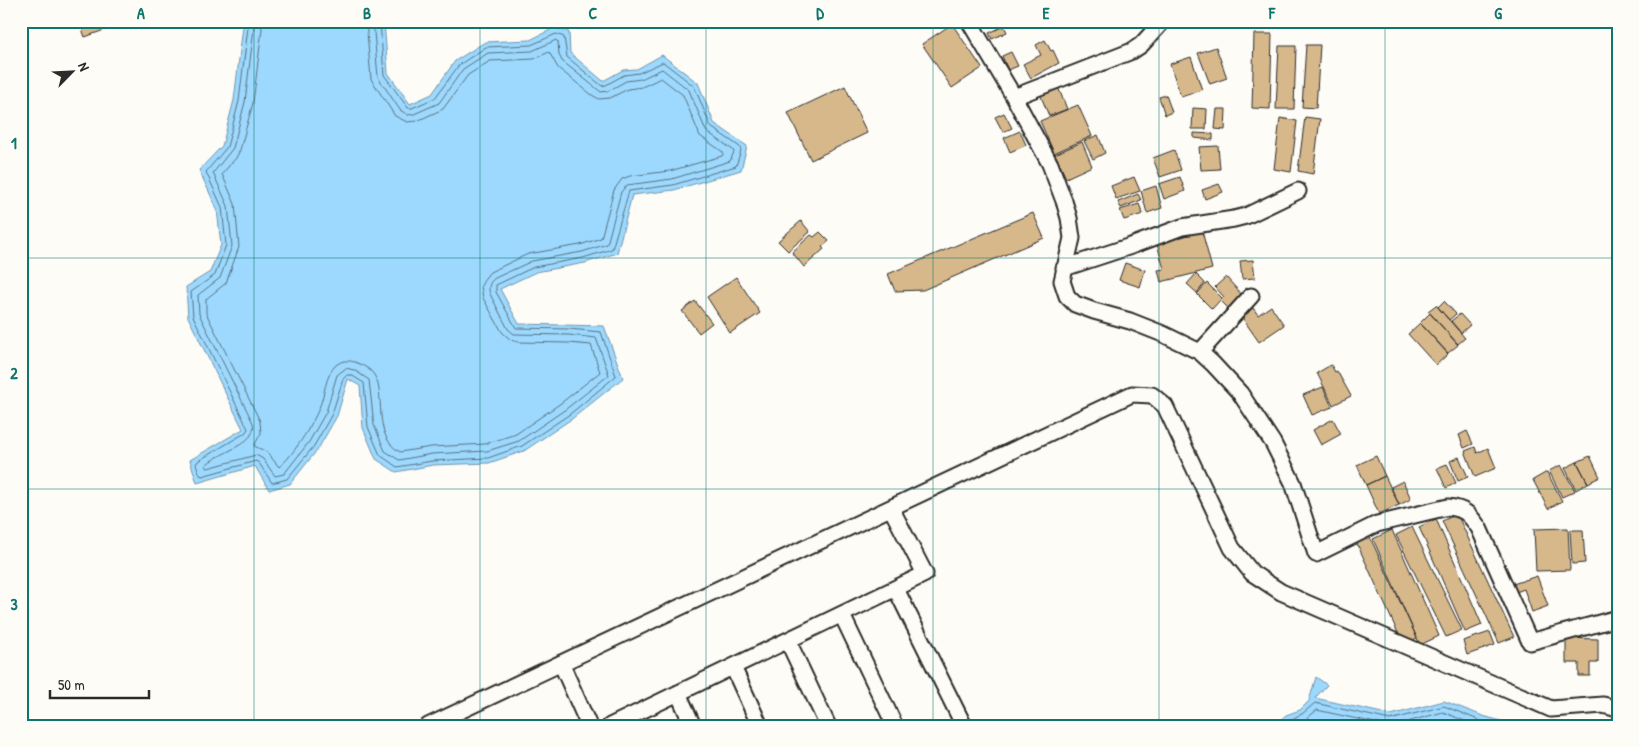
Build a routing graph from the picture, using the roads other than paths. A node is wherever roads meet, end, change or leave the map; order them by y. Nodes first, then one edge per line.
1 (969, 21) edge
2 (1163, 21) edge
3 (1014, 97) junction
4 (1298, 190) dead end
5 (1064, 268) junction
6 (1251, 296) dead end
7 (1200, 352) junction
8 (891, 508) junction
9 (896, 589) junction
10 (842, 615) junction
11 (1618, 618) edge
12 (788, 641) junction
13 (561, 663) junction
14 (732, 667) junction
15 (678, 693) junction
16 (1618, 709) edge
17 (618, 724) edge
18 (428, 726) edge
19 (589, 726) edge
20 (693, 726) edge
21 (760, 726) edge
22 (828, 726) edge
23 (895, 726) edge
24 (964, 726) edge

1 - 3 street
2 - 3 street
3 - 5 street
4 - 5 street
5 - 7 street
6 - 7 street
7 - 11 street
8 - 9 street
8 - 13 street
8 - 16 street
9 - 10 street
9 - 24 street
10 - 12 street
10 - 23 street
12 - 14 street
12 - 22 street
13 - 18 street
13 - 19 street
14 - 15 street
14 - 21 street
15 - 17 street
15 - 20 street

